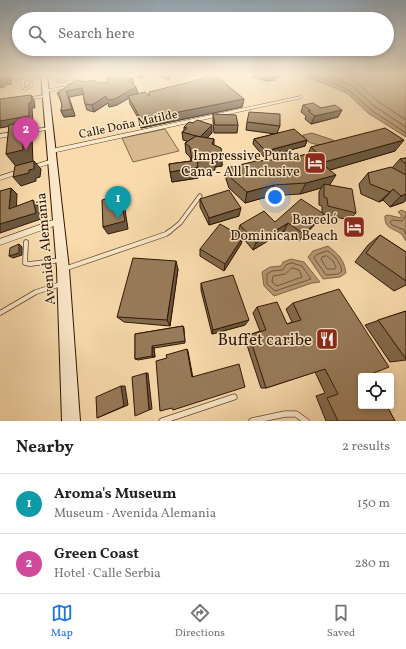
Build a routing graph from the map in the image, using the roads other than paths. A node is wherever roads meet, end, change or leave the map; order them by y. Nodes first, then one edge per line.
1 (39, 95) edge
2 (46, 95) edge
3 (302, 97) dead end
4 (15, 100) edge
5 (50, 128) junction
6 (0, 136) edge
7 (52, 156) junction
8 (0, 178) edge
9 (200, 196) dead end
10 (59, 221) junction
11 (0, 242) edge
12 (26, 242) dead end
13 (63, 264) junction
14 (64, 283) junction
15 (0, 314) edge
16 (234, 396) edge
17 (71, 421) edge
18 (162, 421) edge
19 (252, 421) edge
20 (306, 421) edge

1 - 4 street
2 - 5 street, Avenida Alemania
3 - 7 street, Calle Doña Matilde
5 - 6 street
5 - 7 street, Avenida Alemania
7 - 8 street, Calle Doña Matilde
7 - 10 street, Avenida Alemania
9 - 13 lane
10 - 11 street
10 - 13 street, Avenida Alemania
12 - 13 lane
13 - 14 street, Avenida Alemania
14 - 15 lane
14 - 17 street, Avenida Alemania
16 - 18 lane
19 - 20 lane

